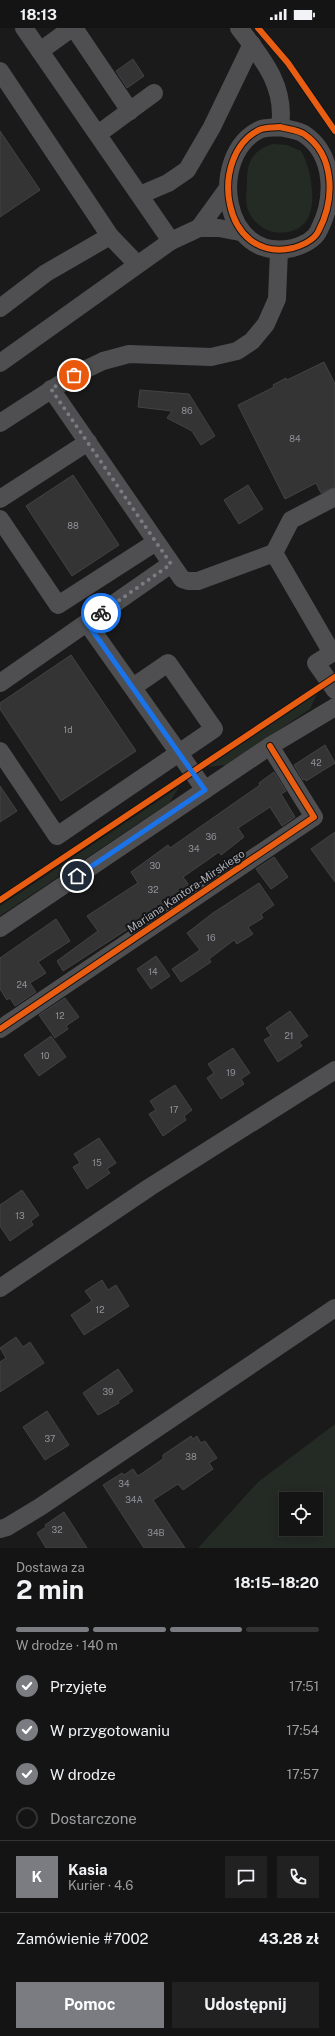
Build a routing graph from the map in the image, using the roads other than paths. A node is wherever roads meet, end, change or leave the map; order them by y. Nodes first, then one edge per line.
1 (73, 28) edge
2 (239, 28) edge
3 (28, 29) edge
4 (252, 44) junction
5 (40, 51) junction
6 (0, 71) edge
7 (154, 93) dead end
8 (130, 111) junction
9 (280, 128) junction
10 (98, 134) junction
11 (228, 188) junction
12 (140, 195) junction
13 (330, 218) edge
14 (199, 228) junction
15 (240, 232) junction
16 (110, 236) junction
17 (171, 241) junction
18 (279, 251) junction
19 (137, 264) junction
20 (0, 308) edge
21 (0, 362) edge
22 (51, 389) junction
23 (0, 423) edge
24 (88, 442) junction
25 (335, 497) edge
26 (0, 499) edge
27 (0, 519) edge
28 (156, 542) junction
29 (274, 553) junction
30 (171, 564) junction
31 (87, 623) junction
32 (333, 652) edge
33 (0, 683) edge
34 (133, 687) junction
35 (335, 690) edge
36 (335, 707) edge
37 (270, 746) junction
38 (0, 752) edge
39 (179, 753) junction
40 (205, 790) junction
41 (0, 928) edge
42 (0, 1029) edge
43 (335, 1070) edge
44 (0, 1288) edge
45 (335, 1308) edge
46 (0, 1528) edge

1 - 5 street
1 - 8 street
2 - 4 street
3 - 5 street
4 - 9 street
4 - 12 street
5 - 10 street
6 - 16 street
7 - 8 street
8 - 10 street
9 - 11 street
9 - 13 street
10 - 12 street
11 - 14 street
11 - 15 street
12 - 17 street
13 - 18 street
14 - 15 street
14 - 17 street
15 - 18 street
16 - 19 street
16 - 20 street
17 - 19 street
18 - 22 street
19 - 21 street
22 - 23 street
22 - 24 street
24 - 26 street
24 - 28 street
25 - 29 street
27 - 28 street
28 - 30 street
29 - 30 street
29 - 32 street
30 - 31 street
31 - 33 street
31 - 34 street
32 - 35 street
34 - 39 street
34 - 39 street
36 - 37 street
37 - 40 street
37 - 42 street, Mariana Kantora-Mirskiego
38 - 39 street
39 - 40 street
40 - 41 street
43 - 44 street
45 - 46 street

